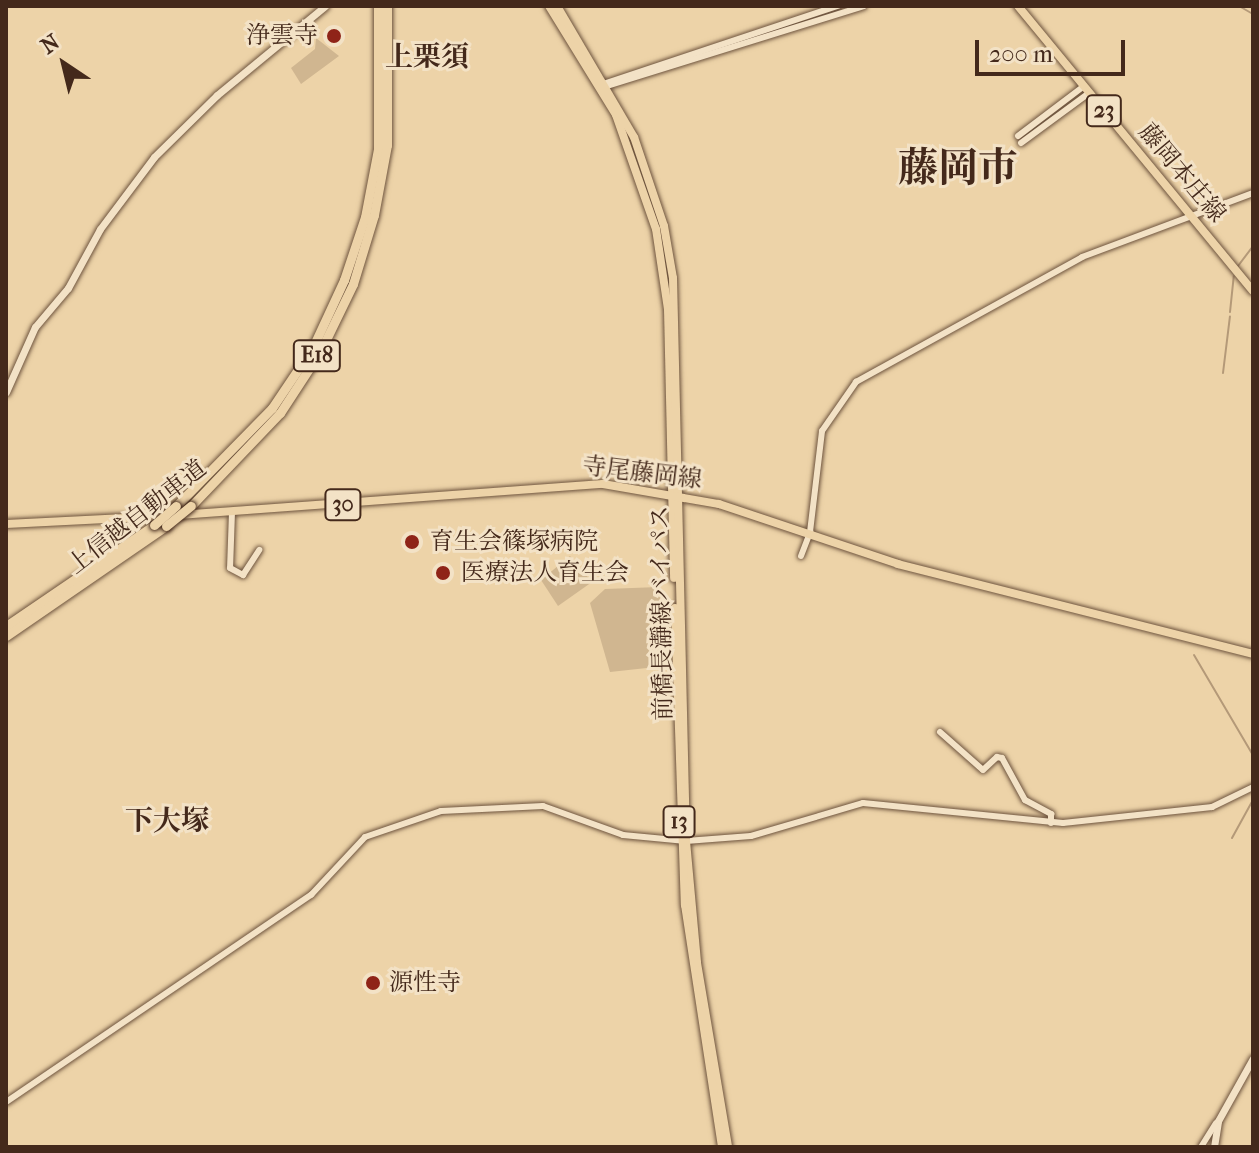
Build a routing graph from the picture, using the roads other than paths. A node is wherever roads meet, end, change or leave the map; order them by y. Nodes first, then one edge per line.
1 (325, 6) edge
2 (378, 6) edge
3 (387, 6) edge
4 (549, 6) edge
5 (557, 6) edge
6 (838, 6) edge
7 (864, 6) edge
8 (1018, 6) edge
9 (605, 85) junction
10 (1086, 89) junction
11 (1019, 139) dead end
12 (383, 147) junction
13 (378, 174) junction
14 (1253, 193) edge
15 (1191, 215) junction
16 (1253, 291) edge
17 (6, 392) edge
18 (675, 494) junction
19 (232, 512) junction
20 (6, 524) edge
21 (809, 536) junction
22 (259, 550) dead end
23 (801, 556) dead end
24 (6, 626) edge
25 (6, 636) edge
26 (1253, 654) edge
27 (940, 732) dead end
28 (1253, 787) edge
29 (1051, 823) junction
30 (683, 840) junction
31 (1253, 1058) edge
32 (6, 1102) edge
33 (1218, 1121) junction
34 (722, 1147) edge
35 (728, 1147) edge
36 (1201, 1147) edge
37 (1214, 1147) edge

1 - 17 main road
2 - 12 highway, 上信越自動車道 / E18
3 - 12 highway, 上信越自動車道 / E18
4 - 9 main road, 前橋長瀞線バイパス / 13
5 - 9 main road, 前橋長瀞線バイパス / 13
6 - 9 street
7 - 9 street
8 - 10 main road, 藤岡本庄線 / 23
9 - 18 main road, 前橋長瀞線バイパス / 13
10 - 11 street
10 - 15 main road, 藤岡本庄線 / 23
12 - 13 highway, 上信越自動車道 / E18
13 - 24 highway, 上信越自動車道 / E18, bridge
13 - 25 highway, 上信越自動車道 / E18, bridge
14 - 15 street
15 - 16 main road, 藤岡本庄線 / 23
15 - 21 street
18 - 19 main road, 寺尾藤岡線 / 30
18 - 21 main road, 寺尾藤岡線 / 30
18 - 30 main road, 前橋長瀞線バイパス / 13
19 - 20 main road, 寺尾藤岡線 / 30
19 - 22 street
21 - 23 street
21 - 26 main road, 寺尾藤岡線 / 30
27 - 29 street
28 - 29 street
29 - 30 street
30 - 32 street
30 - 34 main road, 前橋長瀞線バイパス / 13
30 - 35 main road, 前橋長瀞線バイパス / 13
31 - 33 main road
33 - 36 street
33 - 37 main road

